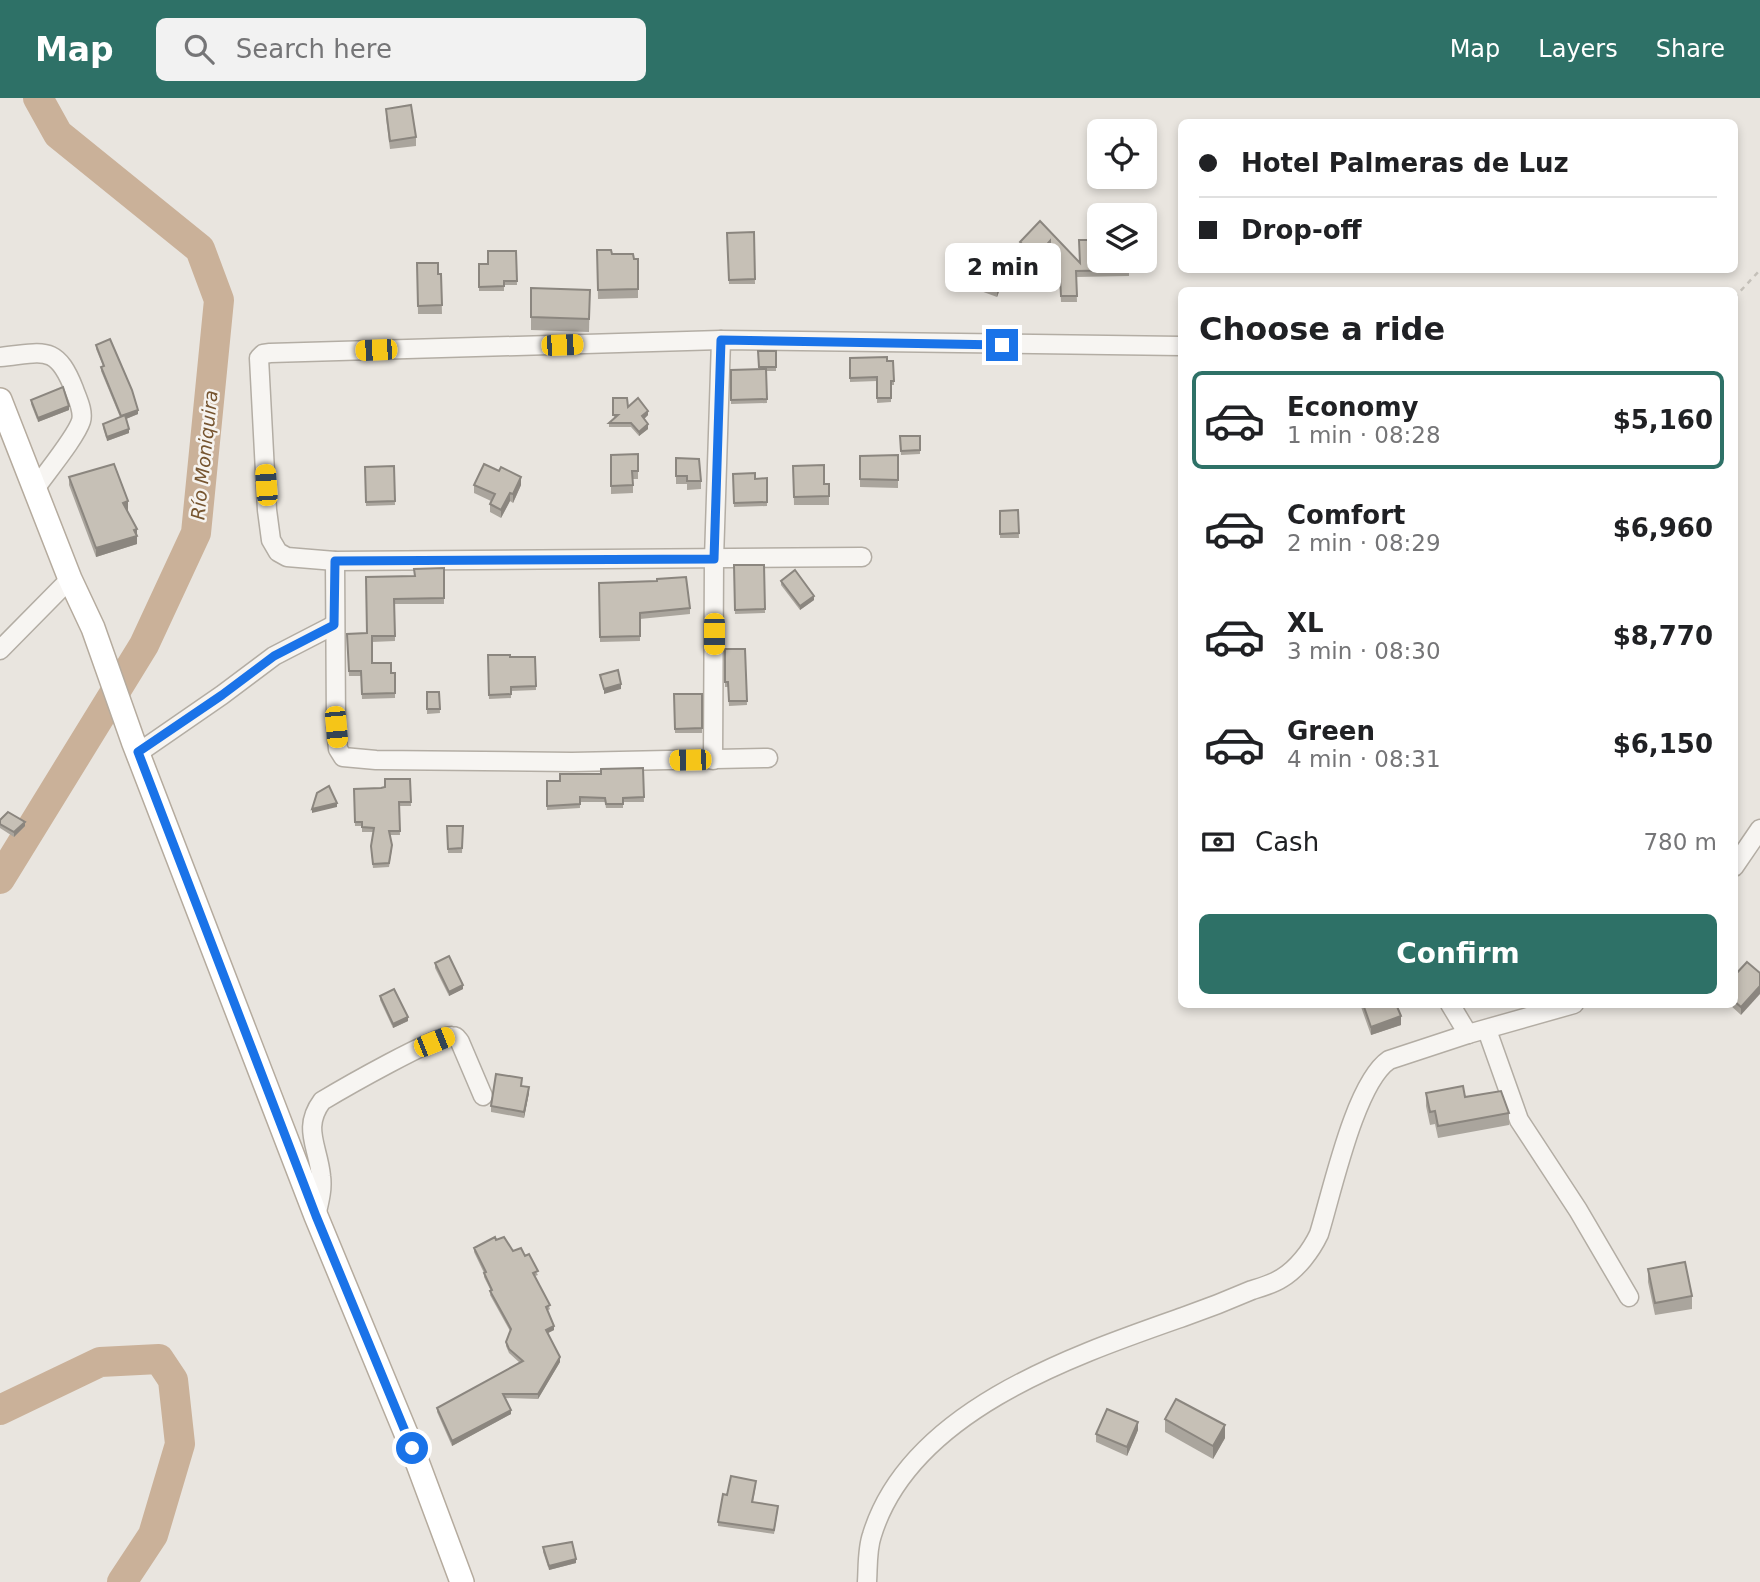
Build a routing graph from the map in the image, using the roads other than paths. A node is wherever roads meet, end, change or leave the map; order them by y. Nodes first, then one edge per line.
1 (721, 340) junction
2 (1178, 346) edge
3 (0, 357) edge
4 (0, 400) edge
5 (35, 489) junction
6 (862, 557) dead end
7 (714, 559) junction
8 (335, 561) junction
9 (70, 579) junction
10 (334, 625) junction
11 (0, 650) edge
12 (136, 747) junction
13 (768, 758) dead end
14 (713, 760) junction
15 (1760, 828) edge
16 (1738, 861) edge
17 (1452, 1008) edge
18 (1561, 1008) edge
19 (1487, 1030) junction
20 (1468, 1034) junction
21 (483, 1096) dead end
22 (316, 1216) junction
23 (1629, 1297) dead end
24 (462, 1582) edge
25 (867, 1582) edge

1 - 2 street
1 - 7 street
1 - 8 street
3 - 5 street
4 - 5 main road
5 - 9 main road
6 - 7 street
7 - 8 street
7 - 14 street
8 - 10 street
9 - 11 street
9 - 12 main road
10 - 12 street
10 - 14 street
12 - 22 main road
13 - 14 street
15 - 16 street
17 - 20 street
18 - 19 street
19 - 20 street
19 - 23 street
20 - 25 street
21 - 22 street
22 - 24 main road

